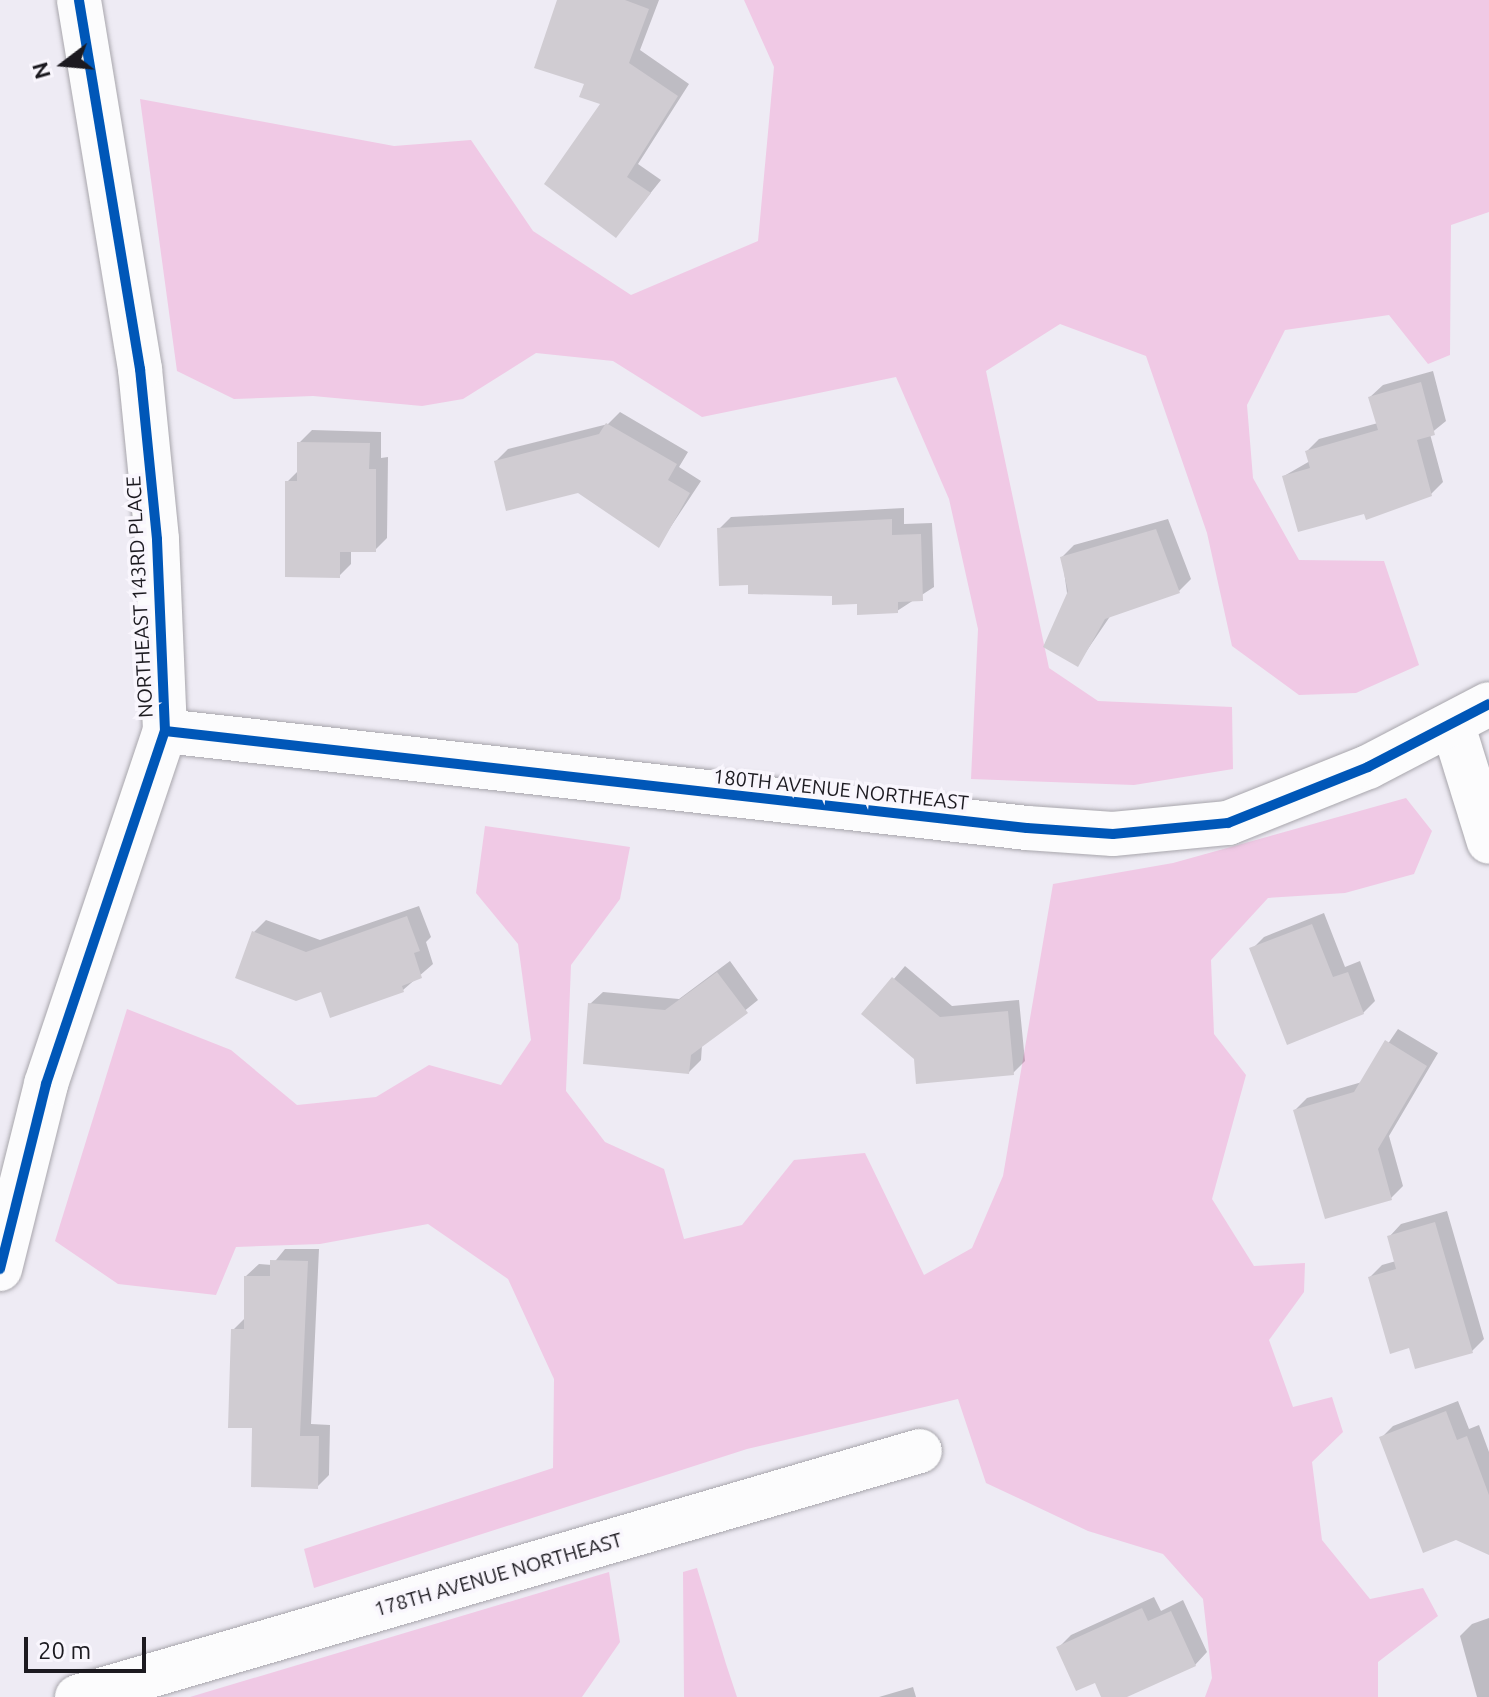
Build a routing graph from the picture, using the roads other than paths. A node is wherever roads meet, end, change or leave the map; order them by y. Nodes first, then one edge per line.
1 (79, 0) edge
2 (1471, 715) edge
3 (165, 731) junction
4 (1489, 842) edge
5 (0, 1269) edge
6 (920, 1451) dead end
7 (77, 1697) edge

1 - 3 street, NORTHEAST 143RD PLACE
2 - 3 street, 180TH AVENUE NORTHEAST
2 - 4 street
3 - 5 street, NORTHEAST 143RD PLACE
6 - 7 street, 178TH AVENUE NORTHEAST

